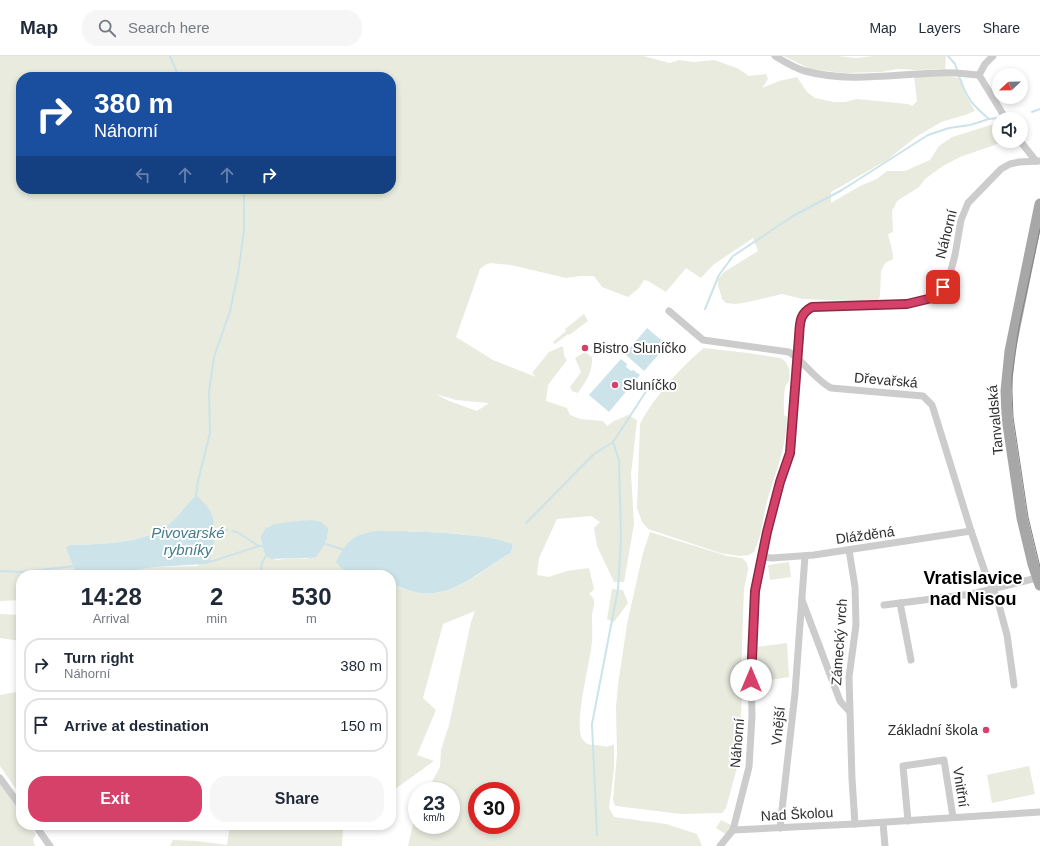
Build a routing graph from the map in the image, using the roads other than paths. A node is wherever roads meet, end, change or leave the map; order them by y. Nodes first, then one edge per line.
1 (775, 56) edge
2 (993, 56) edge
3 (979, 75) junction
4 (1002, 112) edge
5 (1026, 148) edge
6 (1038, 161) edge
7 (1040, 204) edge
8 (669, 311) dead end
9 (798, 358) junction
10 (971, 531) junction
11 (849, 550) junction
12 (805, 556) junction
13 (762, 557) junction
14 (1039, 581) edge
15 (994, 590) junction
16 (801, 598) junction
17 (900, 603) junction
18 (884, 605) dead end
19 (911, 660) dead end
20 (1014, 685) dead end
21 (849, 712) junction
22 (0, 778) edge
23 (16, 799) edge
24 (1040, 812) edge
25 (953, 817) junction
26 (908, 821) junction
27 (883, 823) junction
28 (855, 824) junction
29 (780, 828) junction
30 (39, 830) edge
31 (733, 830) junction
32 (50, 846) edge
33 (720, 846) edge
34 (885, 846) edge

1 - 3 street
2 - 3 street
3 - 4 street
5 - 6 street
6 - 9 street, Náhorní
7 - 14 main road, Tanvaldská
8 - 9 street, Dřevařská
9 - 10 street, Dřevařská
9 - 13 street, Náhorní
10 - 11 street, Dlážděná
10 - 15 street, Dřevařská
11 - 12 street, Dlážděná
11 - 21 street, Zámecký vrch
12 - 13 street, Dlážděná
12 - 16 street, Vnější
13 - 31 street, Náhorní
14 - 15 street
15 - 17 street
15 - 20 street, Dřevařská
16 - 21 street, Zámecký vrch
16 - 29 street, Vnější
17 - 18 street
17 - 19 street
21 - 28 street, Zámecký vrch
22 - 23 street
24 - 25 street, Nad Školou
25 - 26 street, Nad Školou
25 - 26 street, Vnitřní
26 - 27 street, Nad Školou
27 - 28 street, Nad Školou
27 - 34 street
28 - 29 street, Nad Školou
29 - 31 street, Nad Školou
30 - 32 street
31 - 33 street

